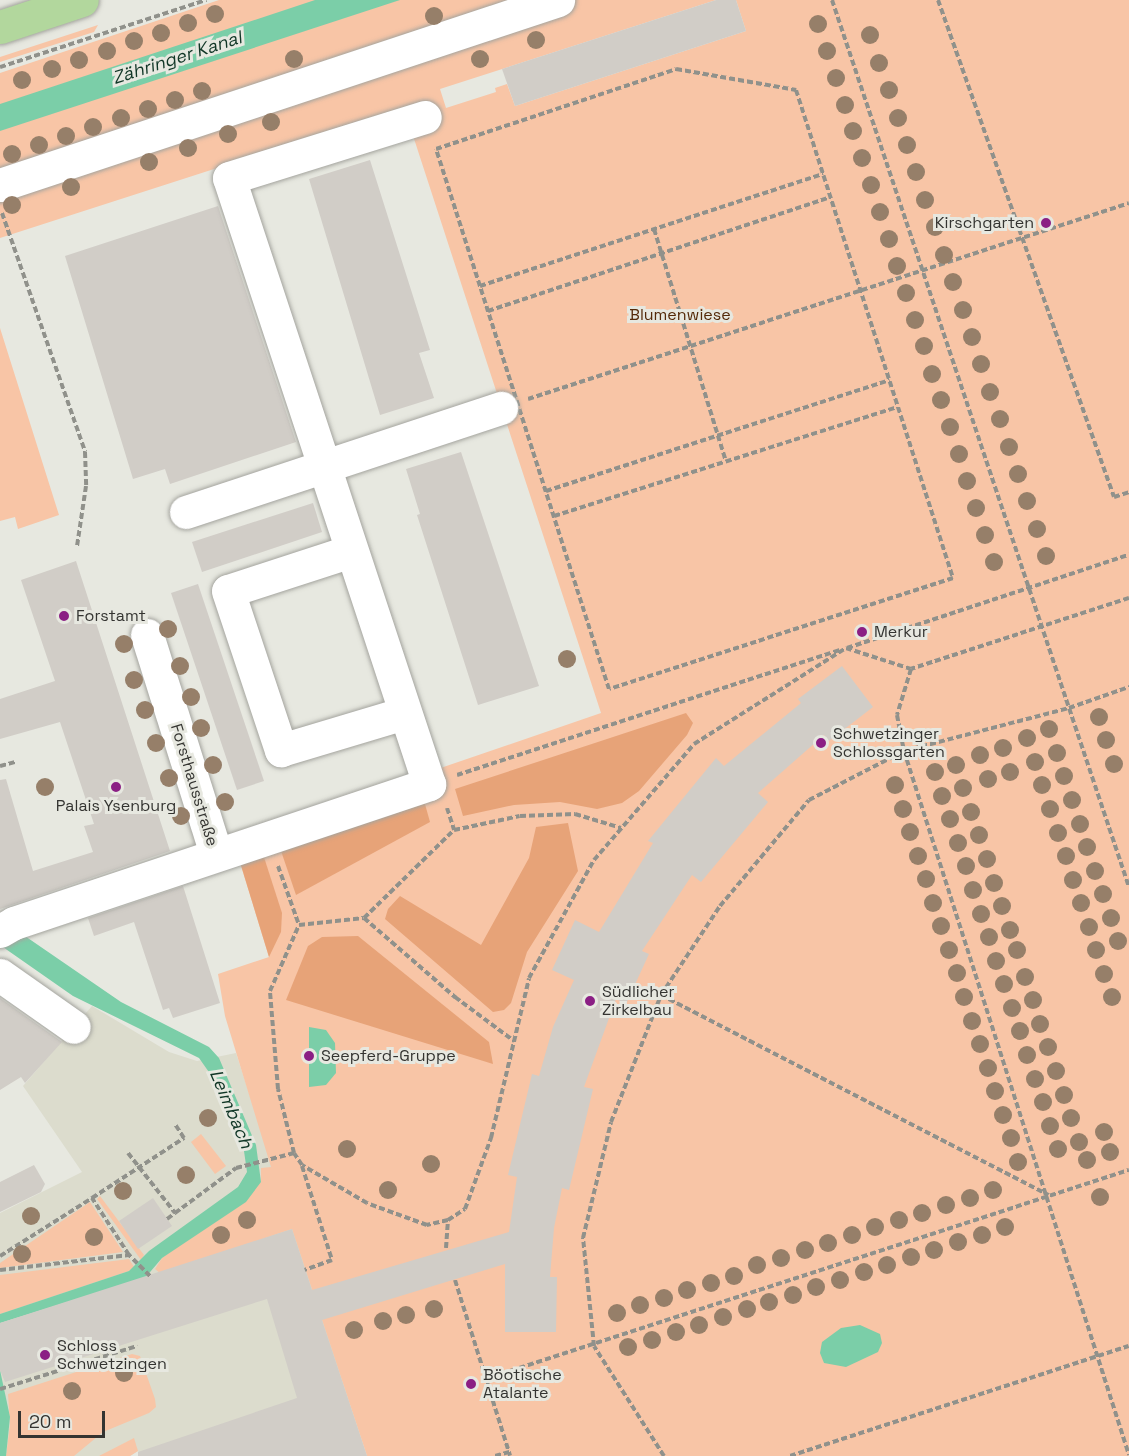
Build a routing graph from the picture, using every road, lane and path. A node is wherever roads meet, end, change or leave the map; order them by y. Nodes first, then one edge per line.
1 (82, 0) edge
2 (206, 0) edge
3 (558, 0) edge
4 (832, 0) edge
5 (938, 0) edge
6 (0, 27) edge
7 (0, 67) edge
8 (425, 117) dead end
9 (823, 174) junction
10 (0, 185) edge
11 (830, 198) junction
12 (1129, 203) edge
13 (0, 206) edge
14 (654, 230) junction
15 (1022, 239) junction
16 (662, 254) junction
17 (922, 271) junction
18 (480, 286) junction
19 (860, 291) junction
20 (488, 312) junction
21 (690, 346) junction
22 (889, 380) junction
23 (510, 405) junction
24 (897, 407) junction
25 (718, 435) junction
26 (726, 461) junction
27 (324, 466) junction
28 (546, 491) junction
29 (1129, 492) edge
30 (186, 512) dead end
31 (554, 516) junction
32 (77, 546) dead end
33 (351, 551) junction
34 (1129, 555) edge
35 (1028, 589) junction
36 (1129, 598) edge
37 (1041, 627) junction
38 (147, 635) dead end
39 (846, 648) junction
40 (911, 669) junction
41 (1129, 687) edge
42 (1069, 708) junction
43 (405, 713) junction
44 (904, 751) junction
45 (15, 762) dead end
46 (0, 766) edge
47 (429, 784) junction
48 (622, 828) junction
49 (268, 837) junction
50 (216, 854) junction
51 (1129, 887) edge
52 (364, 918) junction
53 (299, 925) junction
54 (7, 927) edge
55 (0, 975) edge
56 (661, 994) junction
57 (74, 1027) dead end
58 (514, 1041) junction
59 (175, 1124) dead end
60 (128, 1153) dead end
61 (294, 1153) junction
62 (302, 1165) junction
63 (138, 1167) junction
64 (1129, 1170) edge
65 (1048, 1196) junction
66 (92, 1198) junction
67 (175, 1212) junction
68 (167, 1219) dead end
69 (448, 1220) junction
70 (446, 1248) dead end
71 (129, 1255) junction
72 (0, 1256) edge
73 (0, 1270) edge
74 (305, 1270) dead end
75 (149, 1276) dead end
76 (455, 1280) dead end
77 (137, 1346) dead end
78 (594, 1346) junction
79 (1129, 1346) edge
80 (1097, 1357) junction
81 (485, 1379) junction
82 (0, 1389) edge
83 (509, 1454) edge
84 (1129, 1455) edge
85 (495, 1456) edge
86 (664, 1456) edge
87 (790, 1456) edge

1 - 6 main road
2 - 7 path
3 - 10 street
4 - 17 path
5 - 15 path
8 - 27 street
9 - 11 path
9 - 14 path
9 - 18 path
11 - 16 path
11 - 19 path
12 - 15 path
13 - 32 path
14 - 16 path
14 - 18 path
15 - 17 path
15 - 29 path
16 - 20 path
16 - 21 path
17 - 19 path
17 - 35 path
18 - 20 path
19 - 21 path
19 - 22 path
20 - 23 path
21 - 23 path
21 - 25 path
22 - 24 path
22 - 25 path
23 - 27 street
23 - 28 path
24 - 26 path
24 - 31 path
25 - 26 path
25 - 28 path
26 - 31 path
27 - 30 street
27 - 33 street
28 - 31 path
33 - 43 street
33 - 43 street
34 - 35 path
35 - 37 path
35 - 39 path
36 - 37 path
37 - 40 path
37 - 42 path
38 - 50 street, Forsthausstraße
39 - 40 path
39 - 47 path
39 - 48 path
40 - 44 path
41 - 42 path
42 - 44 path
42 - 51 path
43 - 47 street
44 - 56 path
44 - 65 path
45 - 46 path
47 - 49 street
48 - 52 path
48 - 58 path
49 - 50 street
49 - 53 path
50 - 54 street, Forsthausstraße
52 - 53 path
52 - 58 path
53 - 61 path
55 - 57 street
56 - 65 path
56 - 78 path
58 - 69 path
59 - 63 path
60 - 63 path
61 - 62 path
61 - 67 path
62 - 69 path
62 - 74 path
63 - 66 path
63 - 67 path
64 - 65 path
65 - 78 path
65 - 80 path
66 - 71 path
66 - 72 path
67 - 68 path
69 - 70 path
71 - 73 path
71 - 75 path
76 - 81 path
77 - 82 path
78 - 81 path
78 - 86 path
79 - 80 path
80 - 84 path
80 - 87 path
81 - 83 path
83 - 85 path

